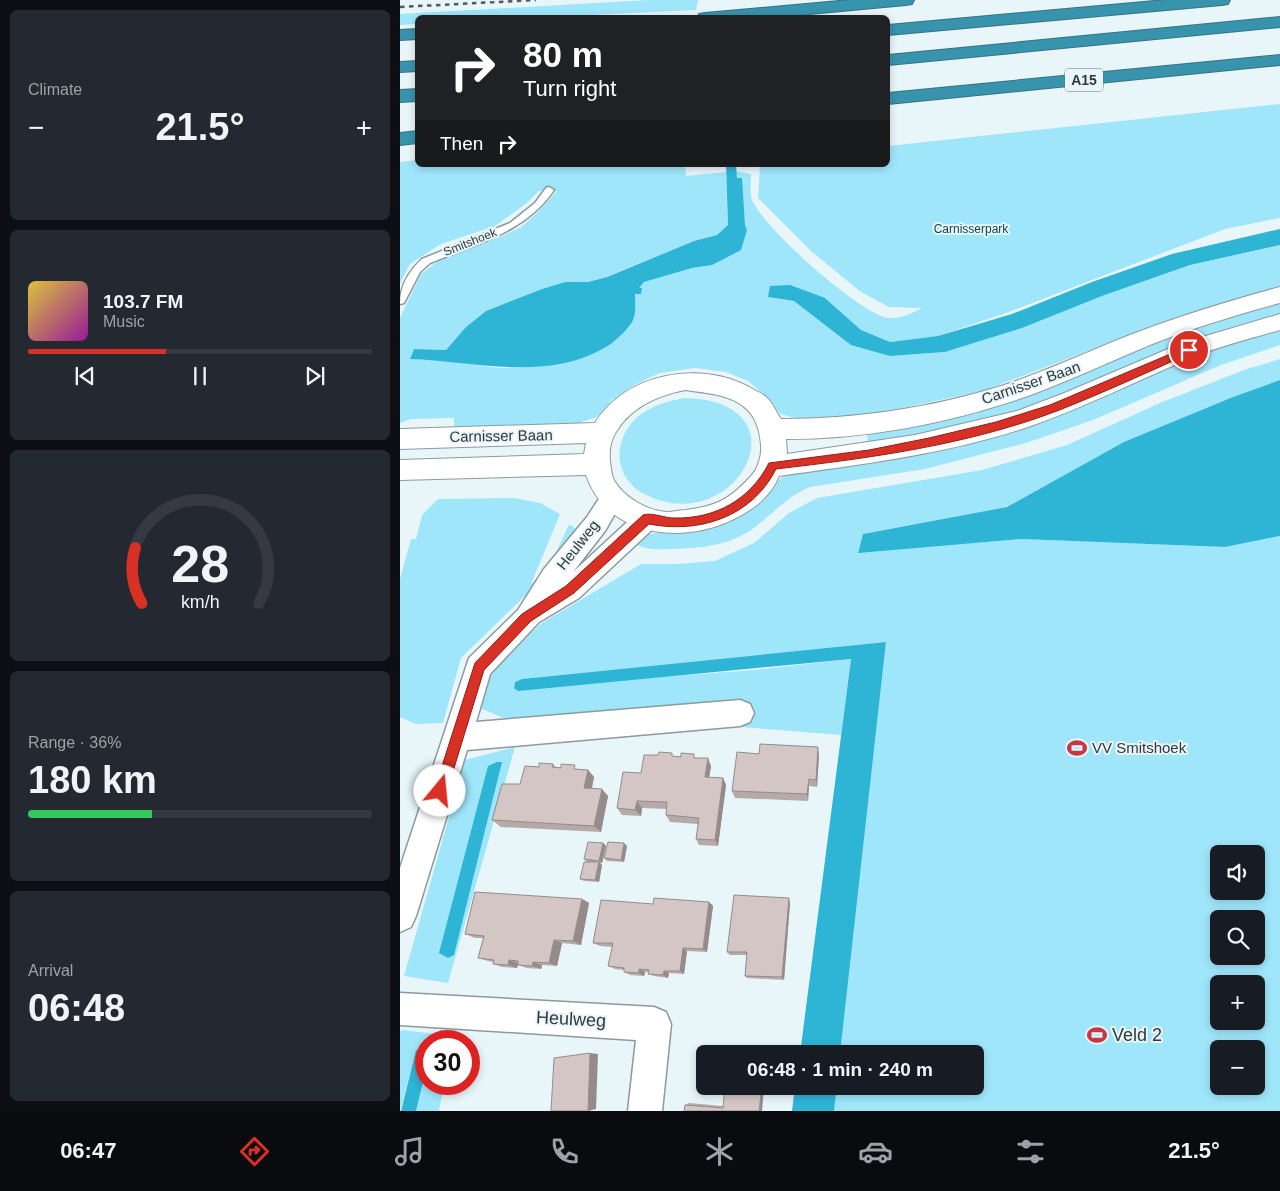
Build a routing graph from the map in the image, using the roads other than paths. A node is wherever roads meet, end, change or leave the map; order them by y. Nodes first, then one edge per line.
1 (906, 0) edge
2 (1158, 0) edge
3 (1222, 0) edge
4 (1081, 13) junction
5 (733, 15) edge
6 (1280, 22) edge
7 (890, 30) edge
8 (415, 34) edge
9 (400, 35) edge
10 (890, 60) edge
11 (1280, 60) edge
12 (415, 66) edge
13 (400, 67) edge
14 (415, 95) edge
15 (400, 96) edge
16 (890, 99) edge
17 (415, 137) edge
18 (400, 139) edge
19 (549, 190) dead end
20 (1280, 295) edge
21 (400, 300) edge
22 (1280, 322) edge
23 (774, 429) junction
24 (602, 433) junction
25 (400, 439) edge
26 (596, 464) junction
27 (773, 466) junction
28 (400, 470) edge
29 (612, 498) junction
30 (647, 519) junction
31 (527, 618) junction
32 (740, 713) dead end
33 (457, 737) junction
34 (400, 916) edge
35 (400, 1009) edge
36 (645, 1111) edge

1 - 5 highway
2 - 4 highway
3 - 4 highway
4 - 7 highway
6 - 10 highway
8 - 9 highway
11 - 16 highway, A15
12 - 13 highway
14 - 15 highway
17 - 18 highway
19 - 21 lane, Smitshoek
20 - 23 main road, Carnisser Baan
22 - 27 main road, Carnisser Baan
23 - 24 main road
23 - 27 main road
24 - 25 main road, Carnisser Baan
24 - 26 main road
26 - 28 main road, Carnisser Baan
26 - 29 main road
27 - 30 main road
29 - 30 main road
29 - 31 street, Heulweg
30 - 31 street, Heulweg
31 - 33 street, Heulweg
32 - 33 street
33 - 34 street, Heulweg
35 - 36 street, Heulweg

